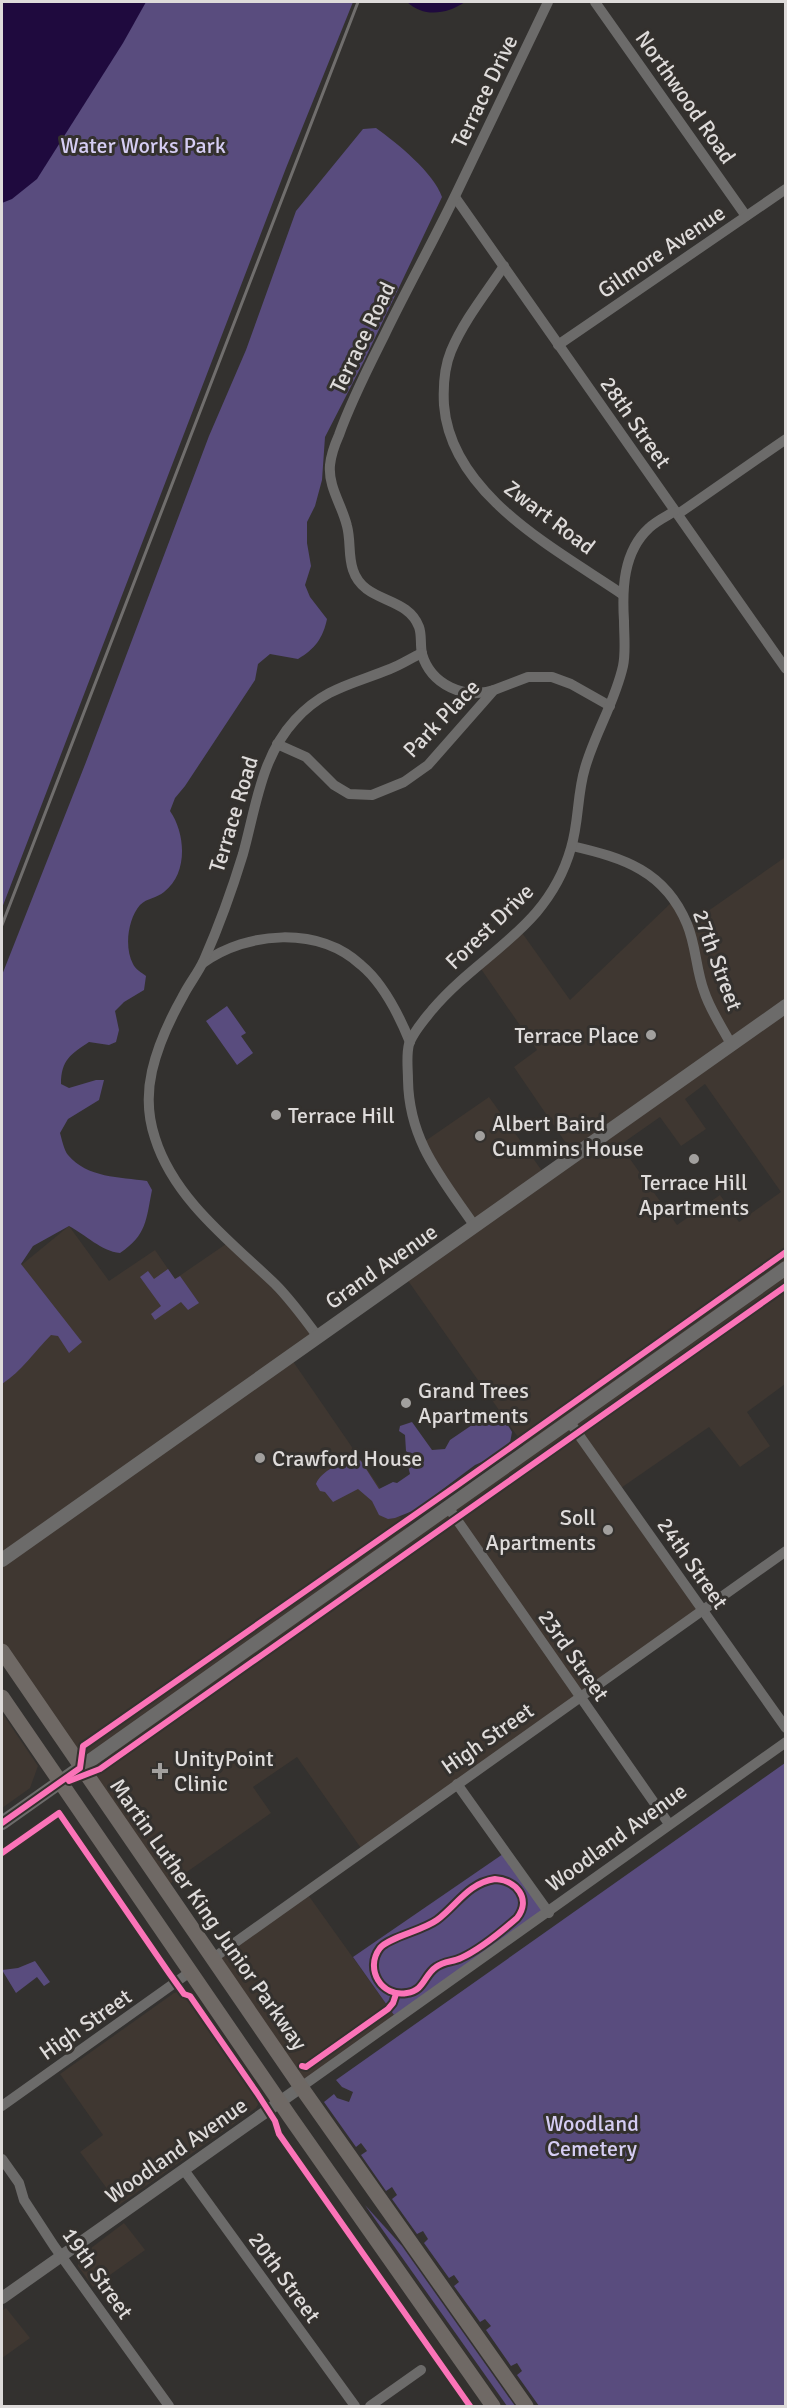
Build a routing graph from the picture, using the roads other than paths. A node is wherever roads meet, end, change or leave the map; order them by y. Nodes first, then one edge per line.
1 (548, 2) edge
2 (595, 2) edge
3 (786, 189) edge
4 (455, 197) junction
5 (746, 216) junction
6 (504, 266) junction
7 (558, 345) junction
8 (786, 439) edge
9 (677, 512) junction
10 (622, 594) junction
11 (422, 653) junction
12 (786, 669) edge
13 (494, 690) junction
14 (610, 706) junction
15 (277, 744) junction
16 (572, 846) junction
17 (202, 963) junction
18 (786, 1006) edge
19 (410, 1042) junction
20 (731, 1044) junction
21 (474, 1225) junction
22 (786, 1268) edge
23 (318, 1337) junction
24 (569, 1421) junction
25 (448, 1507) junction
26 (786, 1551) edge
27 (2, 1560) edge
28 (702, 1610) junction
29 (2, 1651) edge
30 (2, 1697) edge
31 (580, 1697) junction
32 (786, 1728) edge
33 (786, 1742) edge
34 (80, 1768) junction
35 (60, 1782) junction
36 (457, 1784) junction
37 (2, 1823) edge
38 (669, 1824) junction
39 (549, 1913) junction
40 (213, 1959) junction
41 (190, 1972) junction
42 (301, 2087) junction
43 (280, 2102) junction
44 (2, 2106) edge
45 (2, 2158) edge
46 (184, 2170) junction
47 (62, 2257) junction
48 (2, 2298) edge
49 (421, 2370) dead end
50 (169, 2406) edge
51 (354, 2406) edge
52 (370, 2406) edge
53 (493, 2406) edge
54 (526, 2406) edge

1 - 4 street, Terrace Drive
2 - 5 street, Northwood Road
3 - 5 street, Gilmore Avenue
4 - 6 street, 28th Street
4 - 11 street, Terrace Road
5 - 7 street, Gilmore Avenue
6 - 7 street, 28th Street
6 - 10 street, Zwart Road
7 - 9 street, 28th Street
8 - 9 street, Forest Drive
9 - 10 street, Forest Drive
9 - 12 street, 28th Street
10 - 14 street, Forest Drive
11 - 13 street
11 - 15 street, Terrace Road
13 - 14 street, Park Place
13 - 15 street, Park Place
14 - 16 street, Forest Drive
15 - 17 street, Terrace Road
16 - 19 street, Forest Drive
16 - 20 street, 27th Street
17 - 19 street
17 - 23 street, Terrace Road
18 - 20 main road, Grand Avenue
19 - 21 street
20 - 21 main road, Grand Avenue
21 - 23 main road, Grand Avenue
22 - 24 main road
23 - 27 main road, Grand Avenue
24 - 25 main road
24 - 28 street, 24th Street
25 - 31 street, 23rd Street
25 - 34 main road
26 - 28 street, High Street
28 - 31 street, High Street
28 - 32 street, 24th Street
29 - 34 main road, Martin Luther King Junior Parkway
30 - 35 main road, Martin Luther King Junior Parkway
31 - 36 street, High Street
31 - 38 street, 23rd Street
33 - 38 street, Woodland Avenue
34 - 35 main road
34 - 40 main road, Martin Luther King Junior Parkway
35 - 37 main road
35 - 41 main road, Martin Luther King Junior Parkway
36 - 39 street
36 - 40 street, High Street
38 - 39 street, Woodland Avenue
39 - 42 street, Woodland Avenue
40 - 42 main road, Martin Luther King Junior Parkway
41 - 43 main road, Martin Luther King Junior Parkway
41 - 44 street, High Street
42 - 43 street, Woodland Avenue
42 - 54 main road, Martin Luther King Junior Parkway
43 - 46 street, Woodland Avenue
43 - 53 main road, Martin Luther King Junior Parkway
45 - 47 street, 19th Street
46 - 47 street, Woodland Avenue
46 - 51 street, 20th Street
47 - 48 street, Woodland Avenue
47 - 50 street, 19th Street
49 - 52 street

